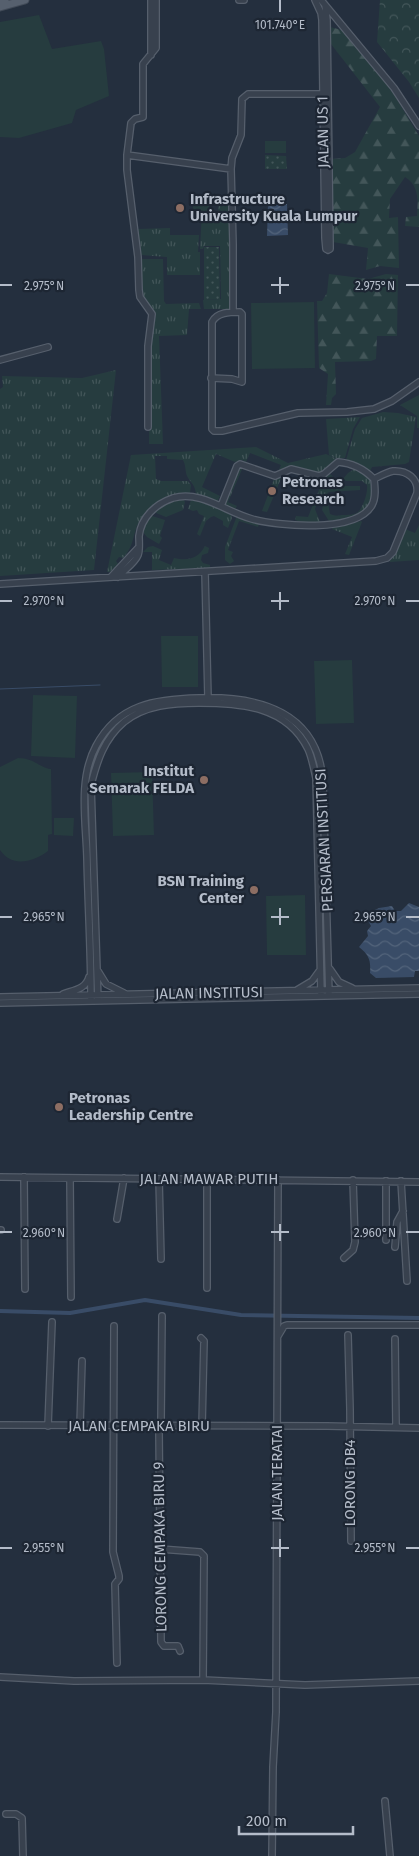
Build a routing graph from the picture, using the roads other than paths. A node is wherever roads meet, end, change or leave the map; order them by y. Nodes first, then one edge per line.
1 (5, 0) edge
2 (25, 0) edge
3 (151, 0) edge
4 (156, 0) edge
5 (239, 0) edge
6 (244, 0) edge
7 (315, 0) edge
8 (0, 1) edge
9 (323, 2) edge
10 (0, 7) edge
11 (151, 55) junction
12 (325, 94) junction
13 (419, 126) edge
14 (127, 155) junction
15 (231, 169) junction
16 (233, 312) junction
17 (48, 347) dead end
18 (0, 360) edge
19 (211, 378) junction
20 (419, 382) edge
21 (148, 427) dead end
22 (374, 479) junction
23 (221, 506) junction
24 (205, 572) junction
25 (114, 577) junction
26 (0, 584) edge
27 (208, 698) junction
28 (329, 967) junction
29 (97, 969) junction
30 (321, 969) junction
31 (90, 971) junction
32 (419, 988) edge
33 (357, 989) junction
34 (295, 991) junction
35 (321, 993) junction
36 (329, 993) junction
37 (127, 994) junction
38 (419, 994) edge
39 (59, 996) junction
40 (0, 997) edge
41 (94, 998) junction
42 (0, 1002) edge
43 (0, 1177) edge
44 (24, 1177) junction
45 (70, 1178) junction
46 (124, 1178) junction
47 (159, 1179) junction
48 (207, 1180) junction
49 (278, 1180) junction
50 (353, 1180) junction
51 (386, 1181) junction
52 (401, 1181) junction
53 (419, 1182) edge
54 (404, 1211) junction
55 (116, 1219) dead end
56 (386, 1240) dead end
57 (396, 1247) dead end
58 (344, 1258) dead end
59 (161, 1259) dead end
60 (407, 1281) dead end
61 (207, 1288) dead end
62 (26, 1289) dead end
63 (71, 1297) dead end
64 (162, 1316) dead end
65 (52, 1322) dead end
66 (419, 1325) edge
67 (114, 1326) dead end
68 (348, 1335) dead end
69 (278, 1336) junction
70 (200, 1338) dead end
71 (396, 1339) dead end
72 (82, 1361) dead end
73 (0, 1425) edge
74 (48, 1426) junction
75 (80, 1426) junction
76 (114, 1426) junction
77 (160, 1426) junction
78 (202, 1426) junction
79 (277, 1426) junction
80 (350, 1426) junction
81 (396, 1427) junction
82 (419, 1428) edge
83 (351, 1541) dead end
84 (160, 1549) junction
85 (180, 1651) dead end
86 (117, 1663) dead end
87 (0, 1677) edge
88 (203, 1680) junction
89 (419, 1681) edge
90 (276, 1684) junction
91 (384, 1801) dead end
92 (6, 1814) dead end
93 (23, 1856) edge
94 (272, 1856) edge
95 (390, 1856) edge

1 - 8 main road
2 - 10 main road
3 - 11 street
4 - 11 street
5 - 6 street
7 - 12 street, JALAN US 1
9 - 12 street, JALAN US 1
9 - 13 street
11 - 14 street
12 - 12 street, JALAN US 1
12 - 15 street
14 - 15 street
14 - 21 street
15 - 16 street
16 - 19 street
16 - 19 street
17 - 18 street
19 - 20 street
22 - 23 street
22 - 23 street
22 - 24 street
23 - 25 street
24 - 25 street
24 - 27 street
25 - 26 street
27 - 28 street, PERSIARAN INSTITUSI
27 - 31 street, PERSIARAN INSTITUSI
28 - 33 street
28 - 36 street, PERSIARAN INSTITUSI
29 - 30 street, PERSIARAN INSTITUSI
29 - 37 street
29 - 41 street, PERSIARAN INSTITUSI
30 - 34 street
30 - 35 street, PERSIARAN INSTITUSI
31 - 39 street
31 - 41 street, PERSIARAN INSTITUSI
32 - 33 street, JALAN INSTITUSI
33 - 36 street, JALAN INSTITUSI
34 - 35 street, JALAN INSTITUSI
34 - 37 street, JALAN INSTITUSI
35 - 36 street, JALAN INSTITUSI
35 - 41 street, JALAN INSTITUSI
36 - 38 street, JALAN INSTITUSI
37 - 41 street, JALAN INSTITUSI
39 - 40 street, JALAN INSTITUSI
39 - 41 street, JALAN INSTITUSI
41 - 42 street, JALAN INSTITUSI
43 - 44 street, JALAN MAWAR PUTIH
44 - 45 street, JALAN MAWAR PUTIH
44 - 62 street
45 - 46 street, JALAN MAWAR PUTIH
45 - 63 street
46 - 47 street, JALAN MAWAR PUTIH
46 - 55 street
47 - 48 street, JALAN MAWAR PUTIH
47 - 59 street
48 - 49 street, JALAN MAWAR PUTIH
48 - 61 street
49 - 50 street, JALAN MAWAR PUTIH
49 - 69 street, JALAN TERATAI
50 - 51 street, JALAN MAWAR PUTIH
50 - 58 street
51 - 52 street, JALAN MAWAR PUTIH
51 - 56 street
52 - 53 street, JALAN MAWAR PUTIH
52 - 54 street
54 - 57 street
54 - 60 street
64 - 77 street, LORONG CEMPAKA BIRU 9
65 - 74 street
66 - 69 street
67 - 76 street
68 - 80 street, LORONG DB4
69 - 79 street, JALAN TERATAI
70 - 78 street
71 - 81 street
72 - 75 street
73 - 74 street, JALAN CEMPAKA BIRU
74 - 75 street, JALAN CEMPAKA BIRU
75 - 76 street, JALAN CEMPAKA BIRU
76 - 77 street, JALAN CEMPAKA BIRU
76 - 86 street
77 - 78 street, JALAN CEMPAKA BIRU
77 - 84 street, LORONG CEMPAKA BIRU 9
78 - 79 street, JALAN CEMPAKA BIRU
79 - 80 street, JALAN CEMPAKA BIRU
79 - 90 street, JALAN TERATAI
80 - 81 street, JALAN CEMPAKA BIRU
80 - 83 street, LORONG DB4
81 - 82 street, JALAN CEMPAKA BIRU
84 - 85 street, LORONG CEMPAKA BIRU 9
84 - 88 street
87 - 88 street
88 - 90 street
89 - 90 street
90 - 94 street, JALAN TERATAI
91 - 95 street
92 - 93 street

